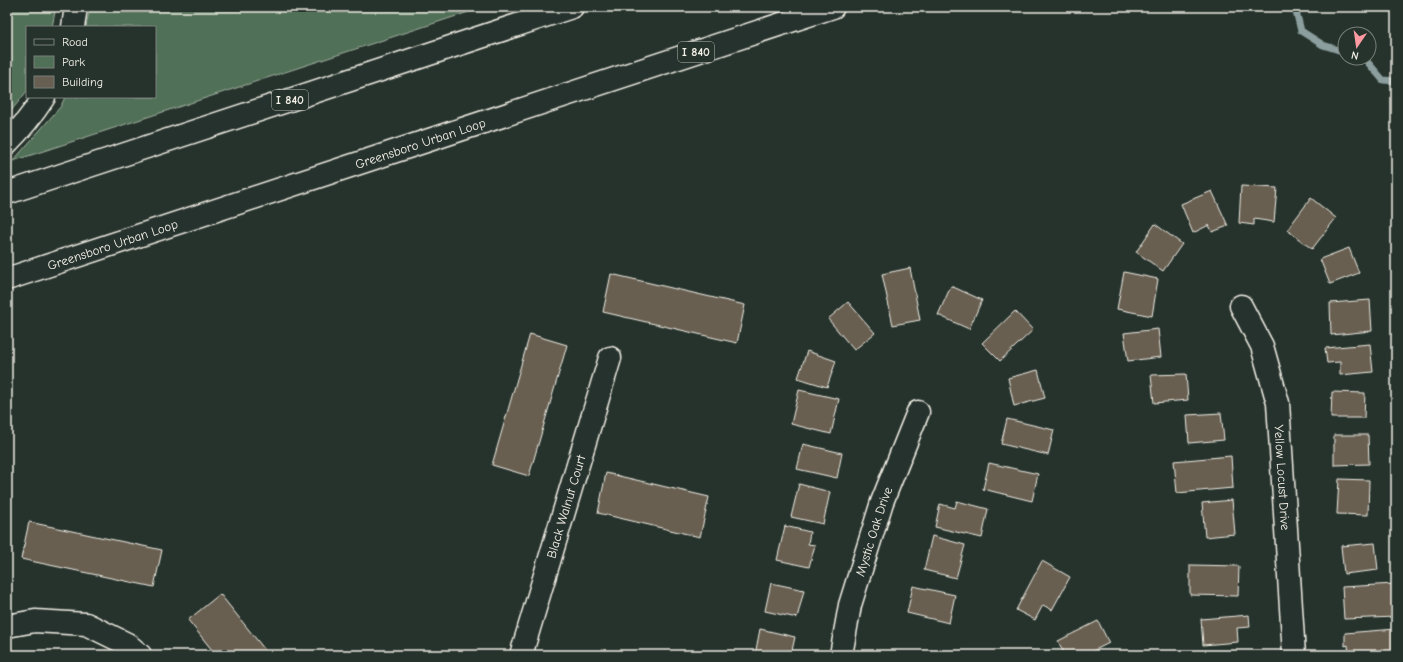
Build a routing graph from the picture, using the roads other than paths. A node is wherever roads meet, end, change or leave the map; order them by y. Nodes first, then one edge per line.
1 (76, 7) edge
2 (572, 7) edge
3 (833, 7) edge
4 (73, 26) edge
5 (43, 98) edge
6 (7, 143) edge
7 (7, 193) edge
8 (7, 279) edge
9 (1241, 306) dead end
10 (610, 358) dead end
11 (918, 412) dead end
12 (7, 626) edge
13 (140, 655) edge
14 (521, 655) edge
15 (841, 655) edge
16 (1294, 655) edge

1 - 4 main road
2 - 7 main road, I 840
3 - 8 main road, Greensboro Urban Loop / I 840
5 - 6 main road
9 - 16 main road, Yellow Locust Drive
10 - 14 main road, Black Walnut Court
11 - 15 main road, Mystic Oak Drive
12 - 13 main road

